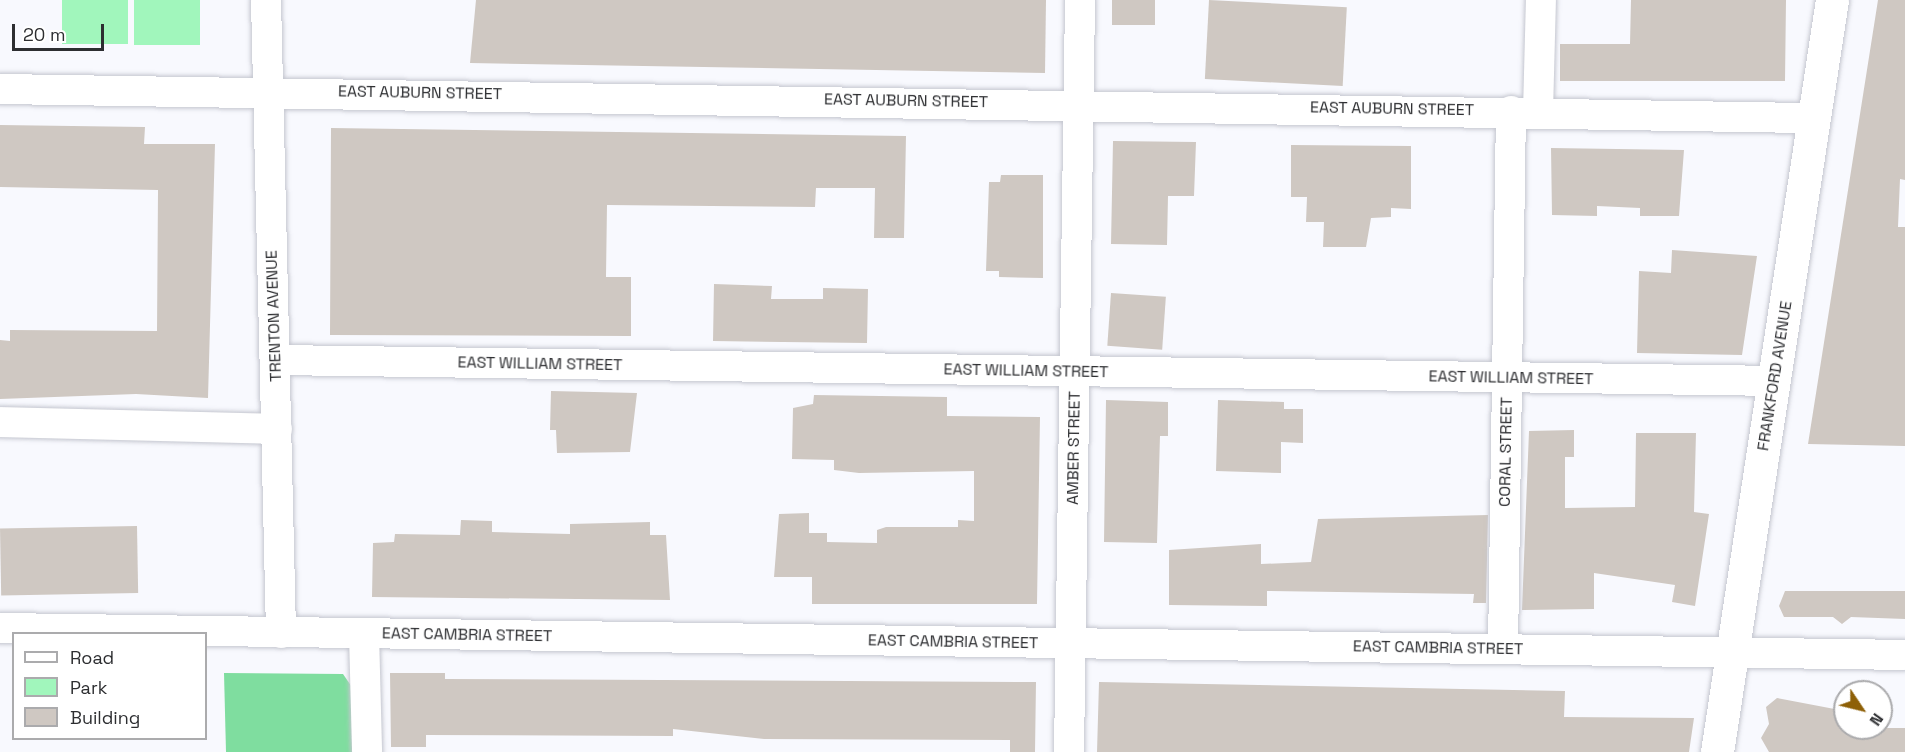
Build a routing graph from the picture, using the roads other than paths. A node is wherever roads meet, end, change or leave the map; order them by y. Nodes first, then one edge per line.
1 (266, 0) edge
2 (1080, 0) edge
3 (1541, 0) edge
4 (1832, 0) edge
5 (0, 89) edge
6 (267, 90) junction
7 (1079, 104) junction
8 (1524, 112) junction
9 (1812, 118) junction
10 (276, 360) junction
11 (1075, 371) junction
12 (1507, 379) junction
13 (1775, 381) junction
14 (0, 422) edge
15 (277, 429) junction
16 (0, 628) edge
17 (281, 633) junction
18 (364, 634) junction
19 (1071, 643) junction
20 (1503, 649) junction
21 (1732, 653) junction
22 (1905, 655) edge
23 (367, 752) edge
24 (1069, 752) edge
25 (1717, 752) edge

1 - 6 street, TRENTON AVENUE
2 - 7 street, AMBER STREET
3 - 8 street, CORAL STREET
4 - 9 main road, FRANKFORD AVENUE
5 - 6 street, EAST AUBURN STREET
6 - 7 street, EAST AUBURN STREET
6 - 10 street, TRENTON AVENUE
7 - 8 street, EAST AUBURN STREET
7 - 11 street, AMBER STREET
8 - 9 street, EAST AUBURN STREET
8 - 12 street, CORAL STREET
9 - 13 main road, FRANKFORD AVENUE
10 - 11 street, EAST WILLIAM STREET
10 - 15 street, TRENTON AVENUE
11 - 12 street, EAST WILLIAM STREET
11 - 19 street, AMBER STREET
12 - 13 street, EAST WILLIAM STREET
12 - 20 street, CORAL STREET
13 - 21 main road, FRANKFORD AVENUE
14 - 15 street
15 - 17 street, TRENTON AVENUE
16 - 17 street, EAST CAMBRIA STREET
17 - 18 street, EAST CAMBRIA STREET
18 - 19 street, EAST CAMBRIA STREET
18 - 23 street
19 - 20 street, EAST CAMBRIA STREET
19 - 24 street, AMBER STREET
20 - 21 street, EAST CAMBRIA STREET
21 - 22 street, EAST CAMBRIA STREET
21 - 25 main road, FRANKFORD AVENUE

